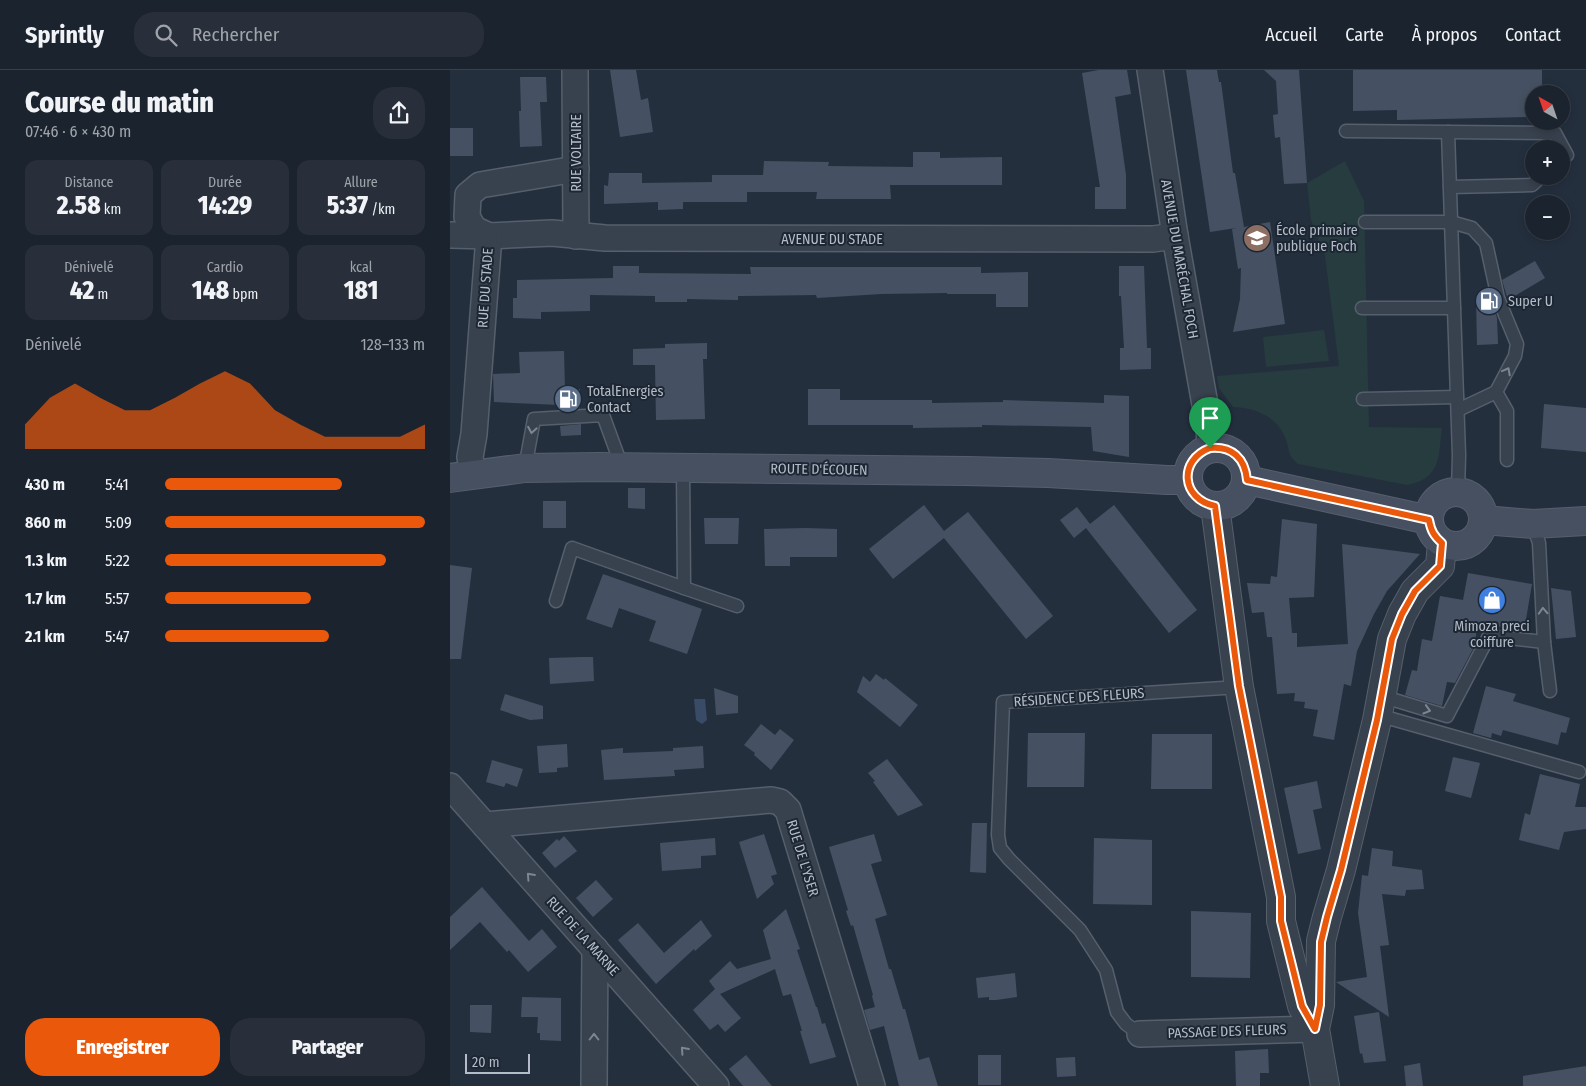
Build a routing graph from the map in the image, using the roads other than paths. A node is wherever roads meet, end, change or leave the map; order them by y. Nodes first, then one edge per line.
1 (576, 70) edge
2 (1150, 70) edge
3 (1346, 131) dead end
4 (1448, 132) junction
5 (1559, 140) edge
6 (576, 169) junction
7 (1532, 185) edge
8 (1450, 187) junction
9 (1364, 222) dead end
10 (1451, 222) junction
11 (450, 235) edge
12 (489, 236) junction
13 (576, 236) junction
14 (1175, 236) junction
15 (1362, 308) dead end
16 (1454, 308) junction
17 (1496, 392) junction
18 (1457, 397) junction
19 (1363, 399) dead end
20 (1458, 410) junction
21 (1210, 448) junction
22 (1507, 460) dead end
23 (622, 467) junction
24 (525, 468) junction
25 (683, 468) junction
26 (462, 477) edge
27 (1188, 480) junction
28 (1247, 480) junction
29 (1458, 492) junction
30 (1215, 506) junction
31 (1483, 520) junction
32 (1586, 521) edge
33 (1533, 524) junction
34 (1436, 532) junction
35 (684, 588) junction
36 (556, 601) dead end
37 (737, 606) dead end
38 (1544, 642) junction
39 (1239, 686) junction
40 (1550, 691) dead end
41 (1379, 706) junction
42 (1579, 772) dead end
43 (450, 786) edge
44 (485, 825) junction
45 (1281, 897) junction
46 (1321, 942) junction
47 (595, 949) junction
48 (1315, 1029) junction
49 (1140, 1034) joint
50 (594, 1086) edge
51 (716, 1086) edge
52 (872, 1086) edge
53 (1324, 1086) edge

1 - 6 street, RUE VOLTAIRE
2 - 14 street, AVENUE DU MARÉCHAL FOCH
3 - 4 lane
4 - 5 lane
4 - 8 lane
6 - 12 street, RUE DU STADE
6 - 13 street, RUE VOLTAIRE
7 - 8 lane
8 - 10 lane
9 - 10 lane
10 - 16 lane
17 -> 10 lane
11 - 12 street, AVENUE DU STADE
12 - 13 street, AVENUE DU STADE
12 - 26 street, RUE DU STADE
13 - 14 street, AVENUE DU STADE
14 - 21 street, AVENUE DU MARÉCHAL FOCH
15 - 16 lane
16 - 18 lane
17 - 20 lane
17 - 22 lane
18 - 19 lane
18 - 20 lane
20 - 29 lane
21 - 27 main road
21 - 28 main road
23 - 24 main road, ROUTE D'ÉCOUEN
23 -> 24 lane
23 - 25 main road, ROUTE D'ÉCOUEN
24 - 26 main road, ROUTE D'ÉCOUEN
25 - 27 main road, ROUTE D'ÉCOUEN
25 - 35 lane
27 - 30 main road
28 - 30 main road
28 - 34 main road
29 - 31 main road
29 - 34 main road
30 - 39 street
31 - 33 main road
31 - 34 main road
32 - 33 main road
38 -> 33 lane
34 - 41 street
35 - 36 lane
35 - 37 lane
38 - 40 lane
41 -> 38 lane
39 - 45 street
39 - 49 lane, RÉSIDENCE DES FLEURS
41 - 42 lane
41 - 46 street
43 - 44 street, RUE DE LA MARNE
47 -> 44 street, RUE DE LA MARNE
44 - 52 street, RUE DE L'YSER
45 - 46 street
45 - 48 street
46 - 48 street
50 -> 47 street
51 -> 47 street, RUE DE LA MARNE
48 - 49 street, PASSAGE DES FLEURS
48 - 53 street

